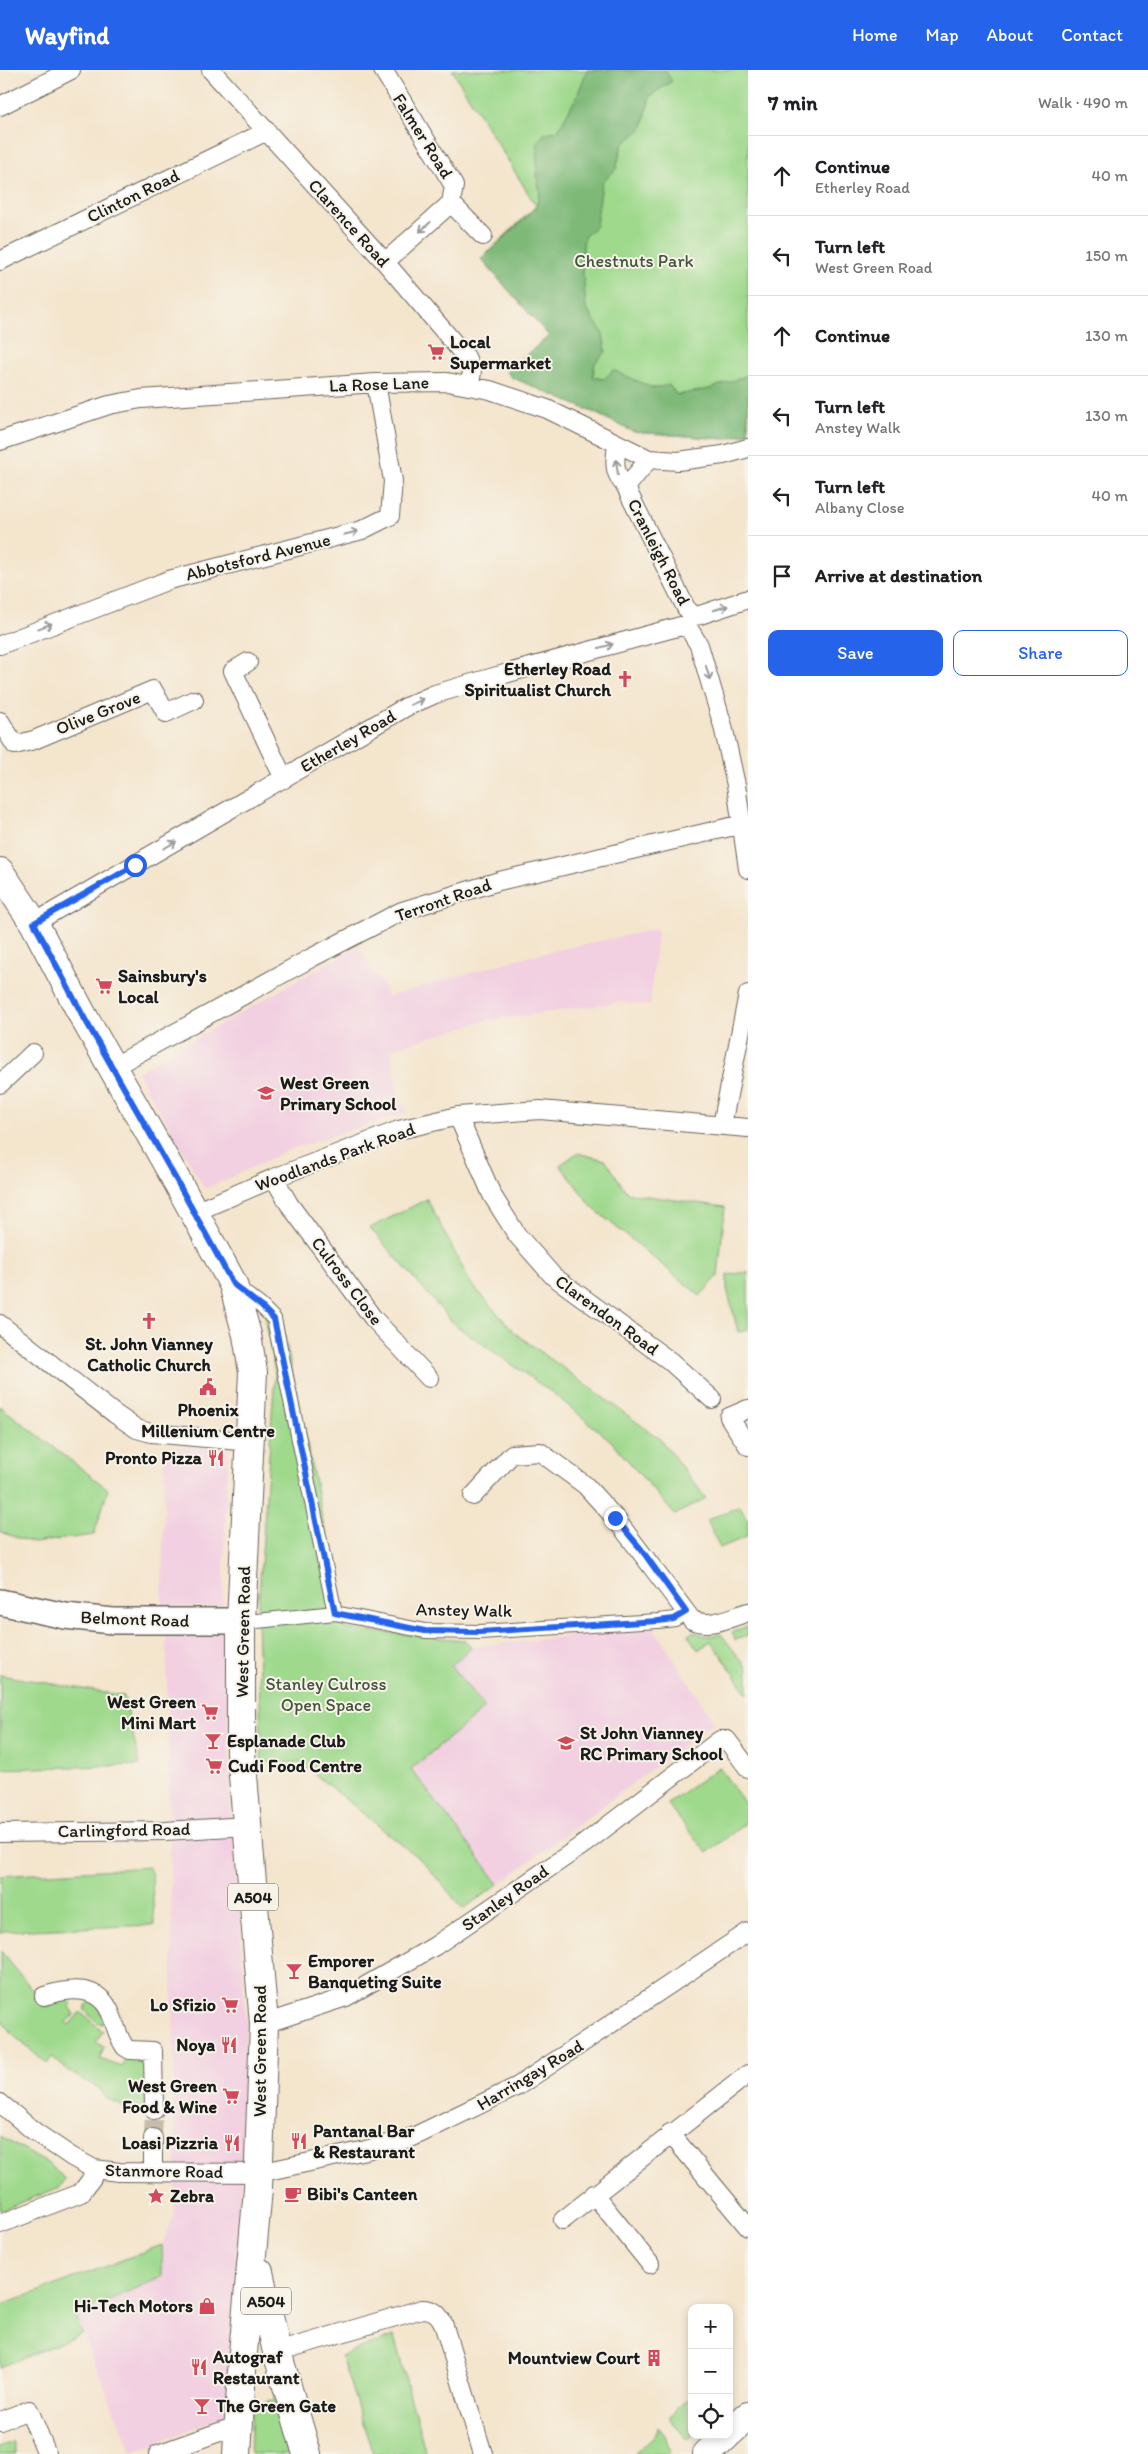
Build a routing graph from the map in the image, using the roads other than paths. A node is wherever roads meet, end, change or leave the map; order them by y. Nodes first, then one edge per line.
1 (71, 70) edge
2 (211, 70) edge
3 (383, 70) edge
4 (0, 106) edge
5 (267, 131) junction
6 (451, 203) junction
7 (484, 236) dead end
8 (0, 261) edge
9 (385, 262) junction
10 (376, 383) junction
11 (470, 385) junction
12 (0, 441) edge
13 (617, 444) junction
14 (748, 448) edge
15 (649, 458) junction
16 (627, 486) junction
17 (748, 599) edge
18 (691, 622) junction
19 (0, 646) edge
20 (248, 662) dead end
21 (194, 700) dead end
22 (0, 721) edge
23 (284, 779) junction
24 (743, 824) junction
25 (748, 869) edge
26 (0, 872) edge
27 (34, 923) junction
28 (748, 994) edge
29 (33, 1053) dead end
30 (113, 1067) junction
31 (0, 1084) edge
32 (458, 1116) junction
33 (722, 1125) junction
34 (748, 1128) edge
35 (274, 1178) junction
36 (195, 1212) junction
37 (233, 1284) junction
38 (0, 1324) edge
39 (429, 1378) dead end
40 (712, 1399) dead end
41 (748, 1408) edge
42 (250, 1442) junction
43 (748, 1446) edge
44 (473, 1496) dead end
45 (0, 1602) edge
46 (686, 1612) junction
47 (748, 1612) edge
48 (335, 1613) junction
49 (241, 1621) junction
50 (748, 1768) edge
51 (247, 1826) junction
52 (0, 1833) edge
53 (748, 1932) edge
54 (44, 1996) dead end
55 (264, 2024) junction
56 (748, 2074) edge
57 (0, 2103) edge
58 (154, 2110) tunnel mouth
59 (670, 2133) junction
60 (153, 2138) tunnel mouth
61 (94, 2169) junction
62 (153, 2171) junction
63 (259, 2173) junction
64 (594, 2194) junction
65 (563, 2220) dead end
66 (0, 2224) edge
67 (748, 2227) edge
68 (254, 2250) junction
69 (650, 2264) dead end
70 (277, 2352) junction
71 (243, 2353) junction
72 (748, 2416) edge
73 (0, 2421) edge
74 (239, 2425) junction
75 (733, 2430) edge
76 (723, 2439) edge
77 (47, 2454) edge
78 (158, 2454) edge
79 (237, 2454) edge
80 (307, 2454) edge
81 (483, 2454) edge
82 (707, 2454) edge

1 - 4 street
2 - 5 street, Clarence Road
3 - 6 street, Falmer Road
5 - 8 street, Clinton Road
5 - 9 street, Clarence Road
6 - 7 street, Falmer Road
6 -> 9 street, Falmer Road
9 - 11 street, Clarence Road
10 - 11 street, La Rose Lane
10 - 12 street, La Rose Lane
19 -> 10 street, Abbotsford Avenue
11 - 13 street, La Rose Lane
13 - 15 street, La Rose Lane
16 -> 13 street, Cranleigh Road
14 - 15 street, La Rose Lane
15 - 16 street, Cranleigh Road
16 - 18 street, Cranleigh Road
18 -> 17 street, Etherley Road
23 -> 18 street, Etherley Road
18 -> 24 street, Cranleigh Road
20 - 23 street
21 - 22 street, Olive Grove
27 -> 23 street, Etherley Road
24 - 25 street, Cranleigh Road
24 - 30 street, Terront Road
26 - 27 main road, West Green Road / A504
27 - 30 main road, West Green Road / A504
28 - 33 street
29 - 31 street
30 - 36 main road, West Green Road / A504
32 - 33 street, Woodlands Park Road
32 - 35 street, Woodlands Park Road
32 - 40 street, Clarendon Road
33 - 34 street, Woodlands Park Road
35 - 36 street, Woodlands Park Road
35 - 39 street, Culross Close
36 - 37 main road, West Green Road / A504
37 - 42 main road, West Green Road / A504
37 - 48 street
38 - 42 street
41 - 43 street
42 - 49 main road, West Green Road / A504
44 - 46 street
45 - 49 main road, Belmont Road
46 - 47 street
46 - 48 street, Anstey Walk
48 - 49 street, Anstey Walk
49 - 51 main road, West Green Road / A504
50 - 55 street, Stanley Road
51 - 52 street, Carlingford Road
51 - 55 main road, West Green Road / A504
53 - 63 street, Harringay Road
54 - 58 street
55 - 63 main road, West Green Road / A504
56 - 59 street
57 - 61 street, Stanmore Road
59 - 64 street
59 - 67 street
60 - 62 street
61 - 62 street, Stanmore Road
61 - 66 street
62 - 63 street, Stanmore Road
63 - 68 main road, West Green Road / A504
64 - 65 street
64 - 69 street
68 - 70 main road, A504
68 - 71 main road, West Green Road / A504
70 - 71 main road
70 - 80 main road, A504
70 - 81 street
71 - 74 main road, West Green Road / A504
72 - 75 main road
73 - 77 street
74 - 78 street
74 - 79 main road, West Green Road / A504
76 - 82 main road

